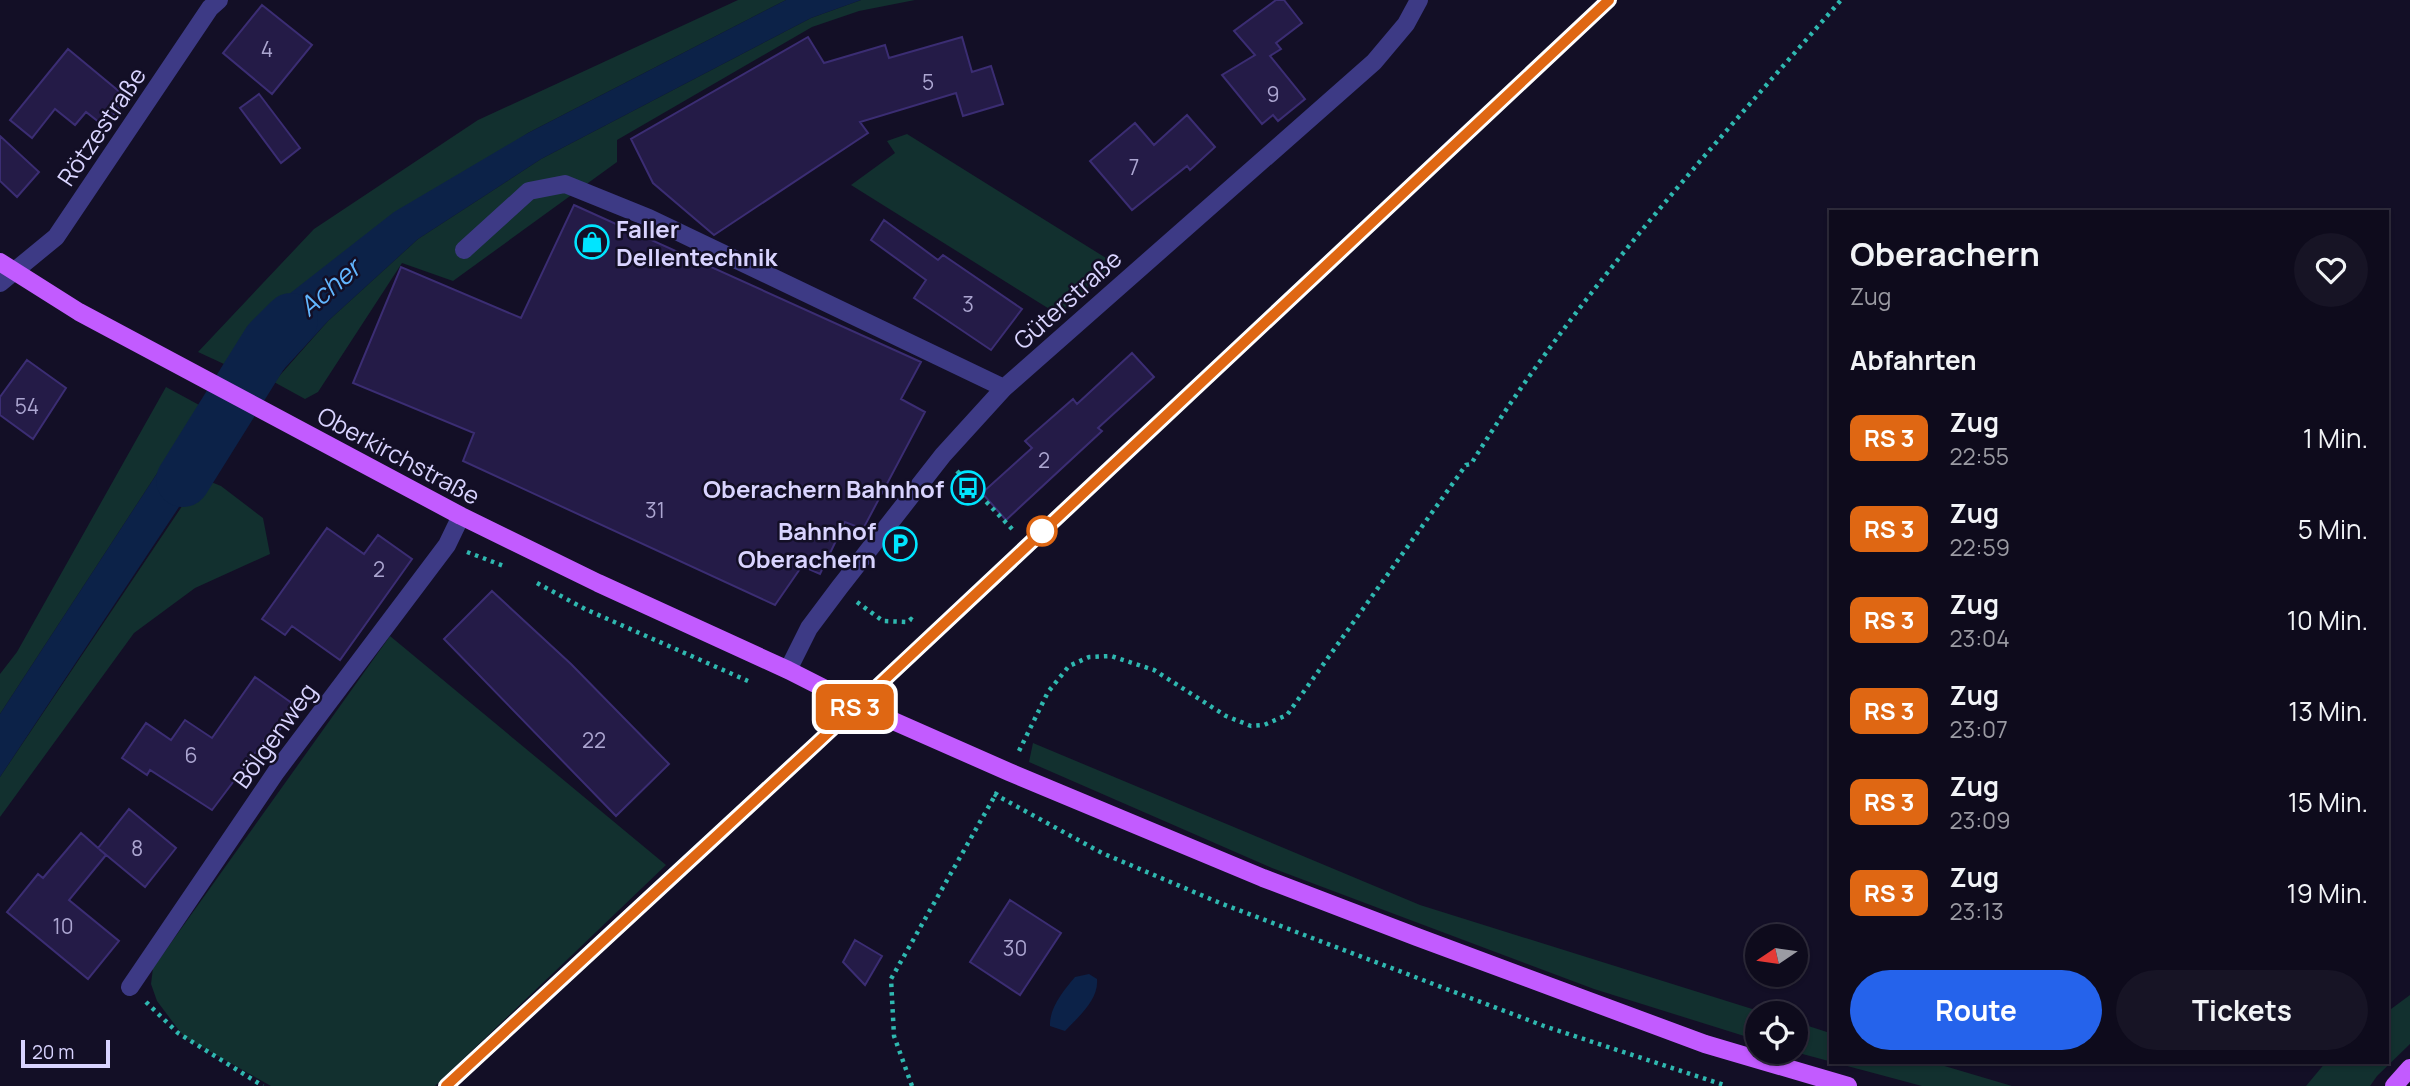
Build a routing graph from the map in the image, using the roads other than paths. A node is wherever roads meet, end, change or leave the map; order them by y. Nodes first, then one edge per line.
1 (219, 0) edge
2 (1419, 0) edge
3 (464, 250) dead end
4 (5, 272) edge
5 (1004, 388) junction
6 (461, 516) junction
7 (788, 670) junction
8 (130, 987) road end
9 (2410, 1069) edge
10 (1848, 1086) edge
11 (2394, 1086) edge
12 (2408, 1086) edge

1 - 4 street, Rötzestraße
2 - 5 street, Güterstraße
3 - 5 street
4 - 6 main road, Oberkirchstraße
5 - 7 street, Güterstraße
6 - 7 main road, Oberkirchstraße
6 - 8 street, Bölgenweg
7 - 10 main road, Oberkirchstraße
9 - 11 main road
9 - 12 main road

